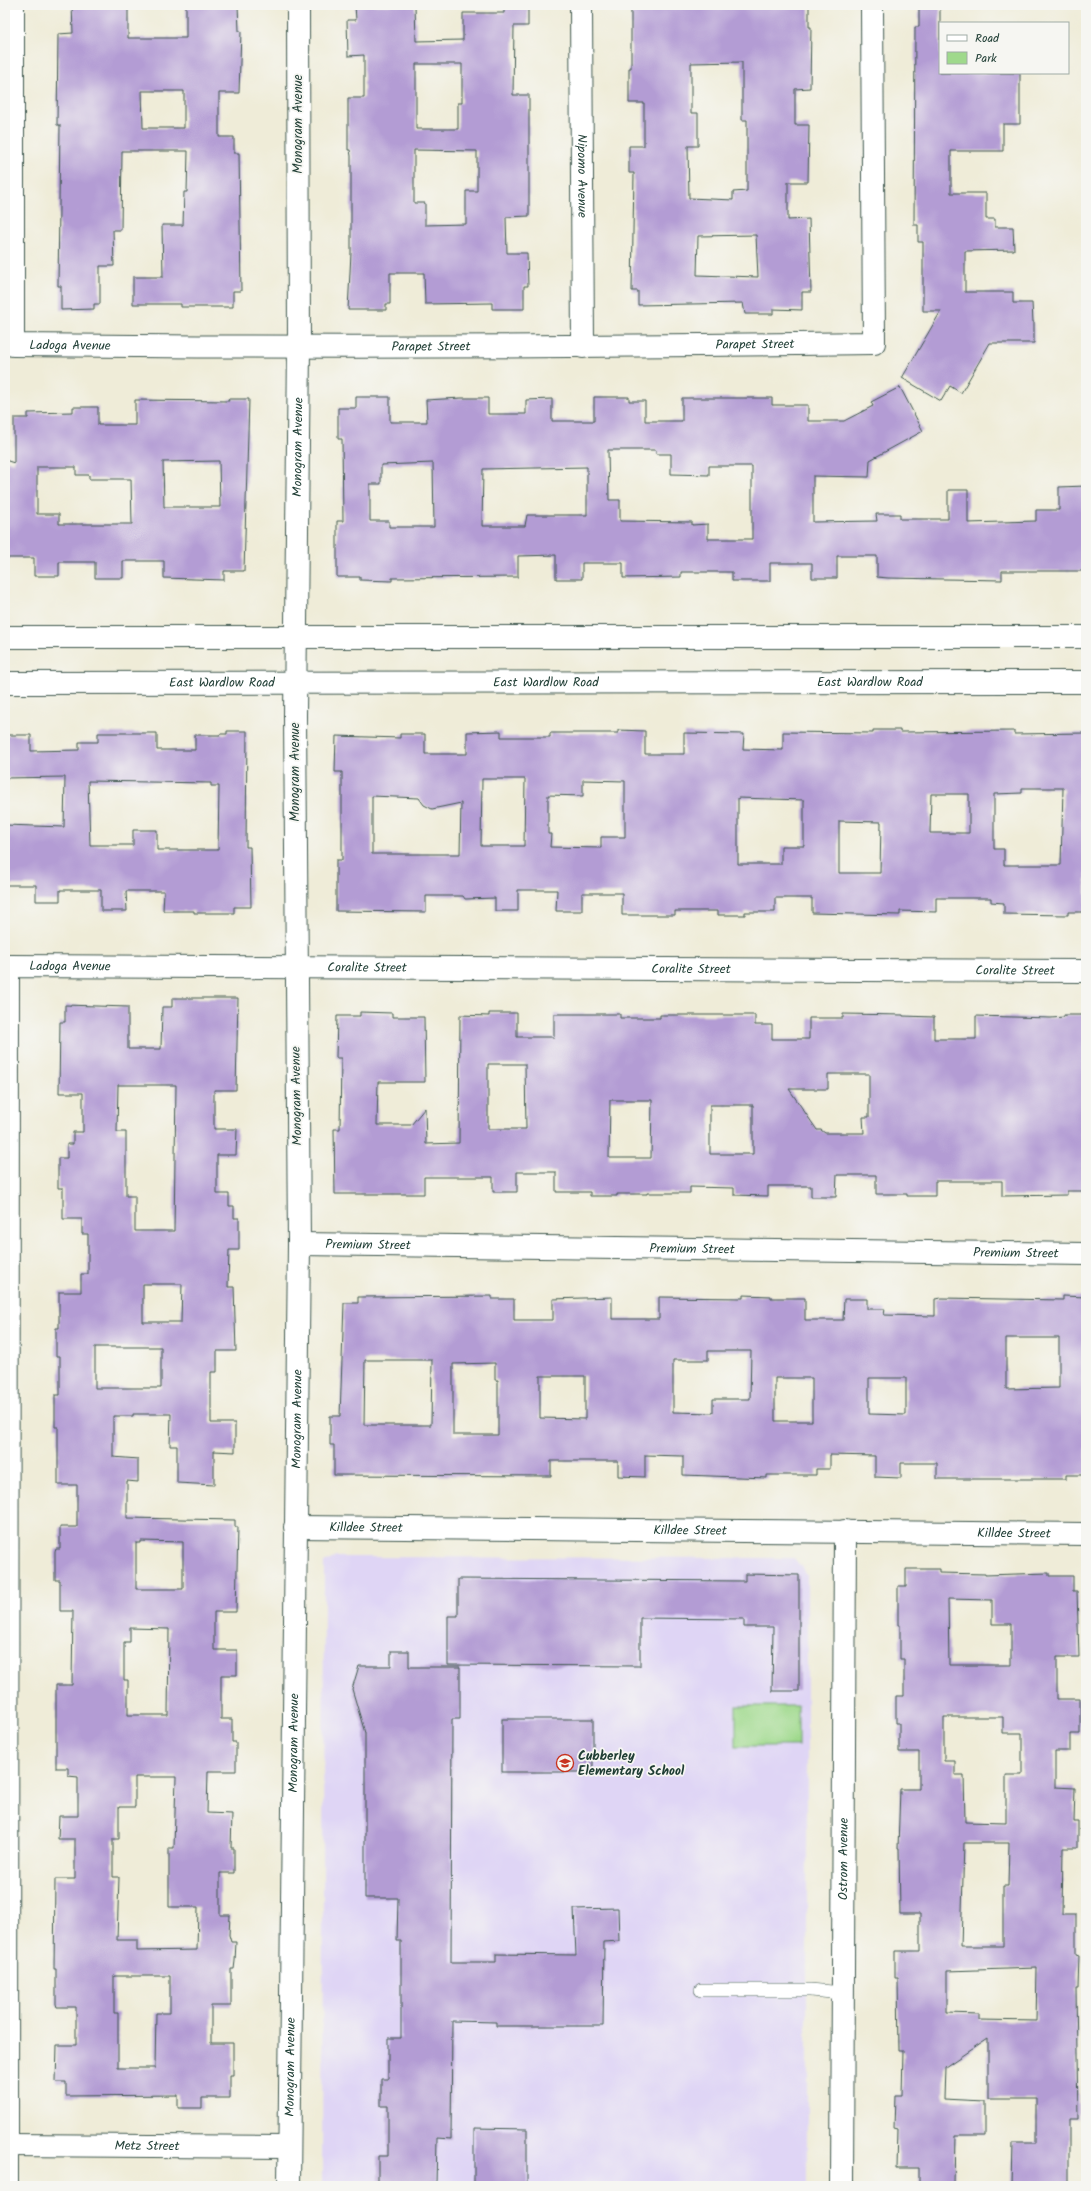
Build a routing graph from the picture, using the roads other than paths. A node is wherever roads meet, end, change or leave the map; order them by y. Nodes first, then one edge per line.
1 (13, 5) edge
2 (298, 5) edge
3 (581, 5) edge
4 (872, 5) edge
5 (583, 347) junction
6 (299, 348) junction
7 (5, 637) edge
8 (296, 637) junction
9 (1086, 637) edge
10 (295, 682) junction
11 (1086, 682) edge
12 (5, 683) edge
13 (296, 968) junction
14 (1086, 971) edge
15 (299, 1244) junction
16 (1086, 1254) edge
17 (295, 1527) junction
18 (845, 1531) junction
19 (1086, 1534) edge
20 (701, 1990) dead end
21 (843, 1993) junction
22 (6, 2145) edge
23 (289, 2147) junction
24 (7, 2186) edge
25 (289, 2186) edge
26 (842, 2186) edge

1 - 6 street, Ladoga Avenue
2 - 6 street, Monogram Avenue
3 - 5 street, Nipomo Avenue
4 - 5 street, Parapet Street
5 - 6 street, Parapet Street
6 - 8 street, Monogram Avenue
7 - 8 street
8 - 9 street
8 - 10 street, Monogram Avenue
10 - 11 street, East Wardlow Road
10 - 12 street, East Wardlow Road
10 - 13 street, Monogram Avenue
13 - 14 street, Coralite Street
13 - 15 street, Monogram Avenue
13 - 22 street, Ladoga Avenue
15 - 16 street, Premium Street
15 - 17 street, Monogram Avenue
17 - 18 street, Killdee Street
17 - 23 street, Monogram Avenue
18 - 19 street, Killdee Street
18 - 21 street, Ostrom Avenue
20 - 21 lane
21 - 26 street, Ostrom Avenue
22 - 23 street, Metz Street
22 - 24 street, Ladoga Avenue
23 - 25 street, Monogram Avenue

